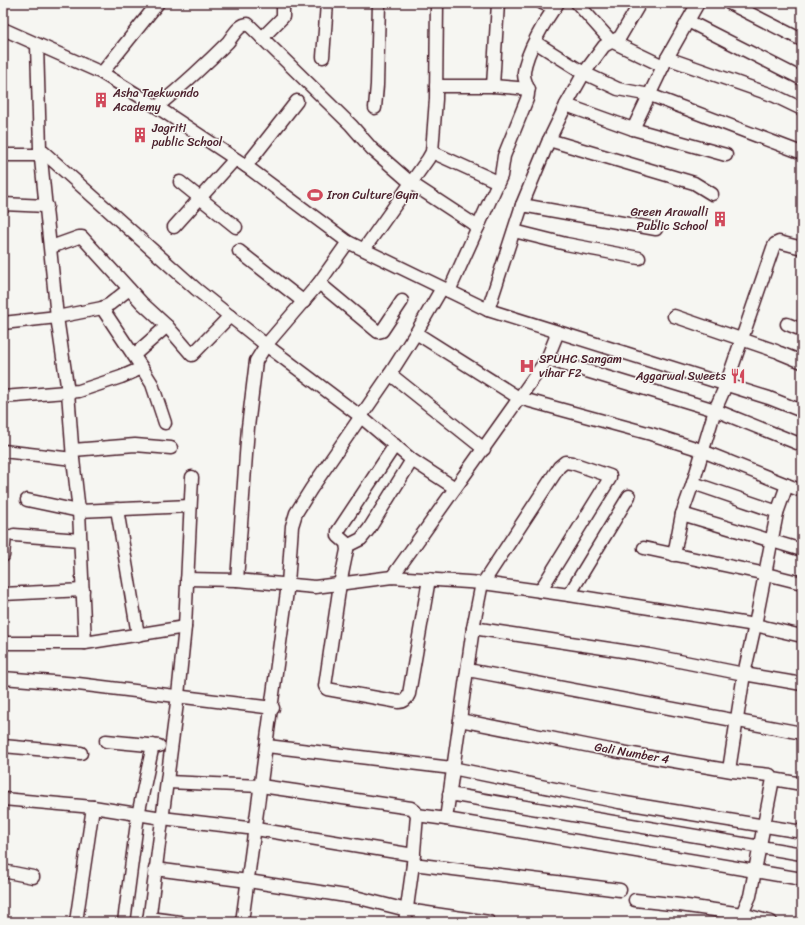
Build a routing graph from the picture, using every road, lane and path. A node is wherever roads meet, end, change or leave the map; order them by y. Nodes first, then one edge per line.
1 (158, 3) edge
2 (283, 3) edge
3 (327, 3) edge
4 (379, 3) edge
5 (437, 3) edge
6 (498, 3) edge
7 (542, 3) edge
8 (577, 3) edge
9 (640, 3) edge
10 (698, 3) edge
11 (729, 3) edge
12 (557, 5) edge
13 (688, 21) junction
14 (3, 29) edge
15 (262, 38) junction
16 (802, 40) edge
17 (611, 41) junction
18 (535, 42) junction
19 (37, 45) junction
20 (322, 57) dead end
21 (665, 62) junction
22 (584, 72) junction
23 (102, 73) junction
24 (802, 79) edge
25 (436, 86) junction
26 (493, 86) junction
27 (529, 89) junction
28 (650, 95) junction
29 (297, 101) dead end
30 (566, 105) junction
31 (157, 107) junction
32 (375, 108) dead end
33 (802, 109) edge
34 (633, 129) junction
35 (549, 140) junction
36 (40, 152) junction
37 (432, 152) junction
38 (802, 153) edge
39 (3, 155) edge
40 (726, 155) dead end
41 (235, 159) junction
42 (246, 166) junction
43 (180, 182) dead end
44 (498, 182) junction
45 (411, 183) junction
46 (712, 194) dead end
47 (199, 199) junction
48 (3, 204) edge
49 (522, 205) junction
50 (47, 206) junction
51 (478, 226) junction
52 (174, 227) dead end
53 (236, 228) dead end
54 (656, 229) dead end
55 (514, 232) junction
56 (348, 242) junction
57 (801, 246) edge
58 (51, 247) junction
59 (364, 249) junction
60 (239, 251) dead end
61 (639, 258) dead end
62 (319, 283) junction
63 (129, 289) junction
64 (446, 290) junction
65 (402, 301) dead end
66 (304, 302) junction
67 (102, 308) junction
68 (488, 310) junction
69 (230, 316) junction
70 (674, 316) dead end
71 (58, 317) junction
72 (3, 323) edge
73 (787, 324) dead end
74 (167, 326) junction
75 (802, 330) edge
76 (558, 332) junction
77 (416, 333) junction
78 (742, 340) junction
79 (266, 345) junction
80 (134, 355) junction
81 (547, 359) junction
82 (802, 362) edge
83 (142, 368) junction
84 (390, 374) junction
85 (726, 385) junction
86 (68, 392) junction
87 (3, 397) edge
88 (519, 398) junction
89 (715, 410) junction
90 (802, 411) edge
91 (360, 416) junction
92 (165, 424) dead end
93 (395, 445) junction
94 (802, 445) edge
95 (170, 448) dead end
96 (484, 448) junction
97 (702, 451) junction
98 (3, 452) edge
99 (73, 454) junction
100 (412, 460) junction
101 (192, 476) dead end
102 (693, 483) junction
103 (787, 485) junction
104 (455, 488) junction
105 (802, 491) edge
106 (629, 496) dead end
107 (27, 500) dead end
108 (190, 506) junction
109 (118, 509) junction
110 (79, 511) junction
111 (777, 513) junction
112 (682, 514) junction
113 (80, 540) junction
114 (771, 542) junction
115 (347, 546) junction
116 (644, 548) dead end
117 (802, 550) edge
118 (674, 555) junction
119 (3, 556) edge
120 (766, 574) junction
121 (392, 577) junction
122 (187, 579) junction
123 (429, 579) junction
124 (237, 580) junction
125 (483, 583) junction
126 (802, 583) edge
127 (288, 584) junction
128 (340, 584) junction
129 (83, 590) junction
130 (540, 591) junction
131 (3, 594) edge
132 (569, 595) junction
133 (755, 625) junction
134 (185, 627) junction
135 (473, 628) junction
136 (138, 635) junction
137 (802, 636) edge
138 (85, 642) junction
139 (3, 643) edge
140 (468, 670) junction
141 (744, 674) junction
142 (3, 678) edge
143 (802, 684) edge
144 (178, 695) junction
145 (272, 708) junction
146 (460, 720) junction
147 (736, 721) junction
148 (802, 733) edge
149 (106, 740) dead end
150 (153, 745) junction
151 (3, 746) edge
152 (267, 746) junction
153 (170, 748) junction
154 (81, 753) dead end
155 (452, 768) junction
156 (729, 770) junction
157 (773, 778) junction
158 (167, 782) junction
159 (802, 784) edge
160 (262, 786) junction
161 (449, 794) junction
162 (3, 798) edge
163 (93, 807) junction
164 (138, 815) junction
165 (417, 815) junction
166 (162, 818) junction
167 (446, 819) junction
168 (764, 825) junction
169 (256, 829) junction
170 (802, 832) edge
171 (760, 847) junction
172 (802, 854) edge
173 (414, 860) junction
174 (156, 869) junction
175 (3, 871) edge
176 (755, 872) junction
177 (33, 877) dead end
178 (802, 879) edge
179 (248, 881) junction
180 (620, 890) dead end
181 (636, 900) dead end
182 (406, 916) edge
183 (741, 917) edge
184 (149, 920) edge
185 (76, 922) edge
186 (124, 922) edge
187 (180, 922) edge
188 (242, 922) edge
189 (489, 922) edge
190 (771, 922) edge

1 - 23 street
2 - 15 street
3 - 20 street
4 - 32 street
5 - 25 street
6 - 26 street
7 - 12 street
8 - 17 street
9 - 17 street
10 - 13 street
11 - 16 street
12 - 18 street
13 - 21 street
13 - 24 street
14 - 19 street
15 - 31 street
15 - 45 street
17 - 21 street
17 - 22 street
18 - 22 street
18 - 27 street
19 - 23 street
19 - 36 street
21 - 28 street
21 - 33 street
22 - 28 street
22 - 30 street
23 - 31 street
25 - 26 street
25 - 37 street
26 - 27 street
27 - 44 street
28 - 34 street
28 - 38 street
29 - 42 street
30 - 34 street
30 - 35 street
31 - 41 street
34 - 40 street
35 - 46 street
35 - 49 street
36 - 39 street
36 - 50 street
36 - 69 street
37 - 44 street
37 - 45 street
41 - 42 street
41 - 47 street
42 - 56 street
43 - 47 street
44 - 51 street
45 - 51 street
45 - 59 street
47 - 52 street
47 - 53 street
48 - 50 street
49 - 54 street
49 - 55 street
50 - 58 street
51 - 64 street
55 - 61 street
55 - 68 street
56 - 59 street
56 - 62 street
57 - 78 street
58 - 63 street
58 - 71 street
59 - 64 street
60 - 66 street
62 - 65 street
62 - 66 street
63 - 67 street
63 - 74 street
64 - 68 street
64 - 77 street
66 - 79 street
67 - 71 street
67 - 80 street
68 - 76 street
69 - 74 street
69 - 79 street
70 - 78 street
71 - 72 street
71 - 86 street
73 - 75 street
74 - 80 street
76 - 81 street
76 - 85 street
77 - 84 street
77 - 88 street
78 - 82 street
78 - 85 street
79 - 91 street
79 - 124 street
80 - 83 street
81 - 88 street
81 - 89 street
83 - 86 street
83 - 92 street
84 - 91 street
84 - 96 street
85 - 89 street
85 - 90 street
86 - 87 street
86 - 99 street
88 - 96 street
88 - 97 street
89 - 94 street
89 - 97 street
91 - 93 street
91 - 127 street
93 - 100 street
93 - 115 street
95 - 99 street
96 - 104 street
97 - 102 street
97 - 103 street
98 - 99 street
99 - 110 street
100 - 104 street
100 - 115 street
101 - 108 street
102 - 111 street
102 - 112 street
103 - 105 street
103 - 111 street
104 - 121 street
106 - 132 street
107 - 110 street
108 - 109 street
108 - 122 street
109 - 110 street
109 - 136 street
110 - 113 street
111 - 114 street
112 - 114 street
112 - 118 street
113 - 119 street
113 - 129 street
114 - 117 street
114 - 120 street
115 - 128 street
116 - 118 street
118 - 120 street
120 - 126 street
120 - 133 street
121 - 123 street
121 - 128 street
122 - 124 street
122 - 134 street
123 - 125 street
123 - 128 street
124 - 127 street
125 - 130 street
125 - 130 street
125 - 135 street
127 - 128 street
127 - 145 street
129 - 131 street
129 - 138 street
130 - 132 street
132 - 133 street
133 - 137 street
133 - 141 street
134 - 136 street
134 - 144 street
135 - 140 street
135 - 141 street
136 - 138 street
138 - 139 street
140 - 146 street
140 - 147 street
141 - 143 street
141 - 147 street
142 - 144 street
144 - 145 street
144 - 153 street
145 - 152 street
146 - 155 street
146 - 156 street, Gali Number 4
147 - 148 street
147 - 156 street
149 - 150 street
150 - 153 street
150 - 164 street
151 - 154 street
152 - 155 street
152 - 160 street
153 - 158 street
155 - 161 street
155 - 168 street
156 - 157 street, Gali Number 4
157 - 159 street, Gali Number 4
157 - 168 street
158 - 160 street
158 - 166 street
160 - 165 street
160 - 169 street
161 - 167 street
161 - 171 street
162 - 163 street
163 - 164 street
163 - 185 street
164 - 166 street
164 - 186 street
165 - 167 street
165 - 173 street
166 - 169 street
166 - 174 street
167 - 176 street
168 - 170 street
168 - 171 street
169 - 173 street
169 - 179 street
171 - 172 street
171 - 176 street
173 - 180 street
173 - 182 street
174 - 179 street
174 - 184 street
175 - 177 street
176 - 178 street
176 - 183 street
179 - 182 street
179 - 188 street
181 - 183 street
182 - 189 street
183 - 190 street
184 - 187 street

